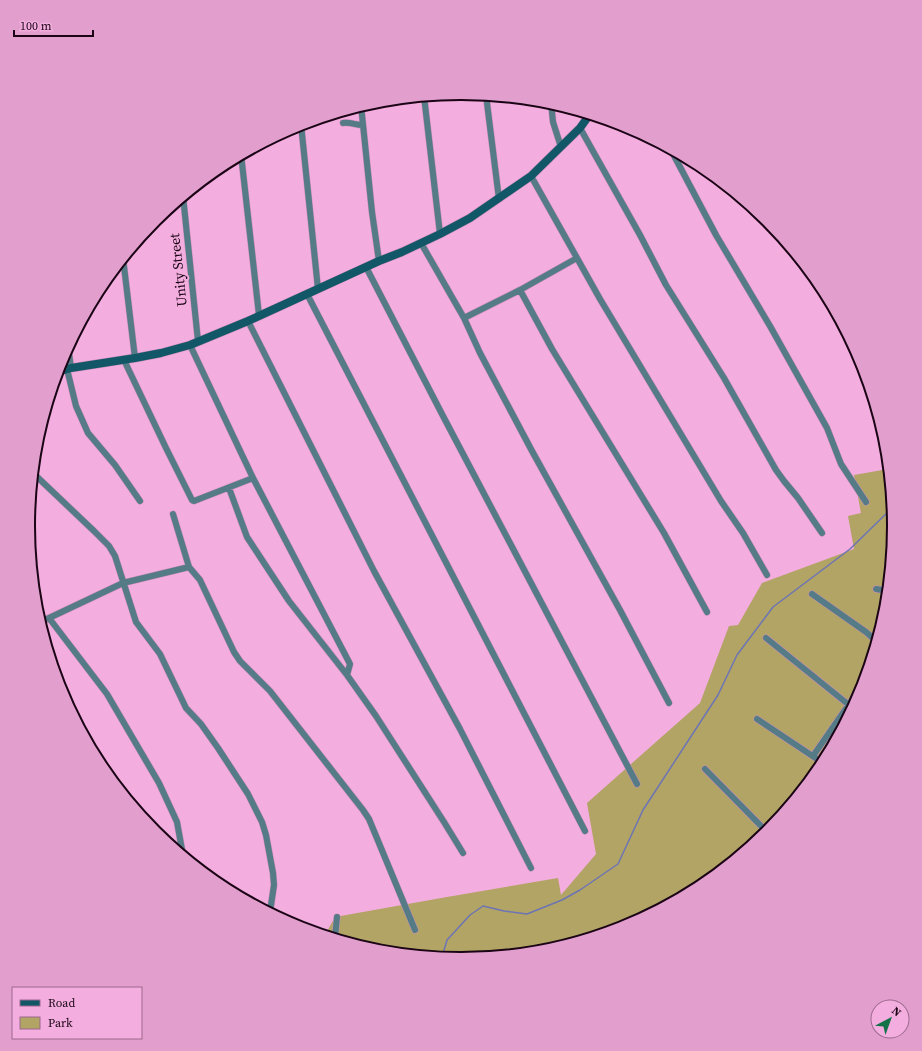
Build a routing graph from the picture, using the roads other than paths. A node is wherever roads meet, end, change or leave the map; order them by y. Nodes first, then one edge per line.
1 (487, 100) edge
2 (425, 101) edge
3 (552, 110) edge
4 (362, 112) edge
5 (587, 119) edge
6 (343, 122) dead end
7 (363, 125) junction
8 (580, 128) junction
9 (302, 131) edge
10 (561, 147) junction
11 (675, 158) edge
12 (242, 161) edge
13 (531, 176) junction
14 (499, 198) junction
15 (184, 202) edge
16 (440, 234) junction
17 (421, 243) junction
18 (577, 258) junction
19 (380, 261) junction
20 (124, 265) edge
21 (366, 267) junction
22 (318, 289) junction
23 (520, 290) junction
24 (307, 294) junction
25 (260, 315) junction
26 (464, 318) junction
27 (248, 321) junction
28 (198, 341) junction
29 (190, 345) junction
30 (135, 358) junction
31 (69, 359) edge
32 (124, 360) junction
33 (69, 368) junction
34 (64, 370) edge
35 (38, 478) edge
36 (253, 478) junction
37 (229, 488) junction
38 (140, 501) dead end
39 (866, 502) dead end
40 (173, 514) dead end
41 (822, 533) dead end
42 (189, 567) junction
43 (767, 576) dead end
44 (123, 583) junction
45 (876, 589) dead end
46 (882, 590) edge
47 (812, 594) dead end
48 (707, 612) dead end
49 (49, 618) junction
50 (46, 619) edge
51 (872, 637) edge
52 (766, 638) dead end
53 (347, 675) junction
54 (669, 703) dead end
55 (848, 704) edge
56 (844, 712) edge
57 (757, 719) dead end
58 (813, 756) junction
59 (817, 759) edge
60 (706, 769) dead end
61 (637, 784) dead end
62 (762, 827) edge
63 (585, 831) dead end
64 (182, 847) edge
65 (463, 853) dead end
66 (531, 868) dead end
67 (271, 907) edge
68 (337, 917) dead end
69 (415, 930) dead end
70 (336, 932) edge

1 - 14 street
2 - 16 street
3 - 10 street
4 - 7 street
5 - 8 street
6 - 7 street
7 - 19 street
8 - 10 street
8 - 41 street
9 - 22 street
10 - 13 street
11 - 39 street
12 - 25 street
13 - 14 street
13 - 18 street
14 - 16 street
15 - 28 street, Unity Street
16 - 17 street
17 - 19 street
17 - 26 street
18 - 23 street
18 - 43 street
19 - 21 street
20 - 30 street
21 - 22 street
21 - 61 street
22 - 24 street
23 - 26 street
23 - 48 street
24 - 25 street
24 - 63 street
25 - 27 street
26 - 54 street
27 - 28 street
27 - 66 street
28 - 29 street
29 - 30 street
29 - 36 street
30 - 32 street
31 - 33 street
32 - 33 street
32 - 37 street
33 - 34 street
33 - 38 street
35 - 44 street
36 - 37 street
36 - 53 street
37 - 53 street
40 - 42 street
42 - 44 street
42 - 69 street
44 - 49 street
44 - 67 street
45 - 46 street
47 - 51 street
49 - 50 street
49 - 64 street
52 - 55 street
53 - 65 street
56 - 58 street
57 - 58 street
58 - 59 street
60 - 62 street
68 - 70 street

